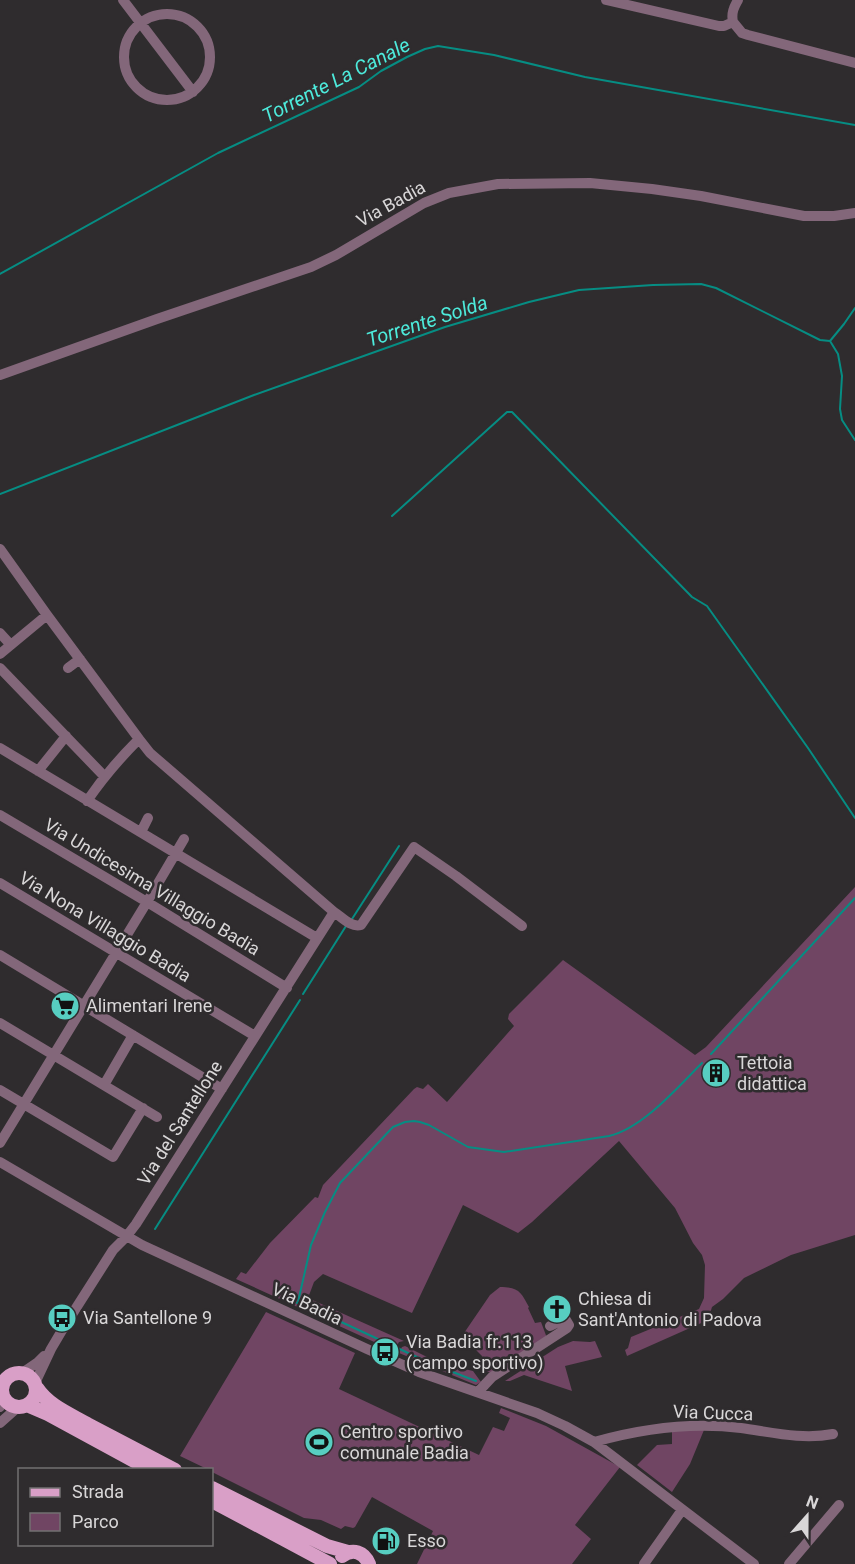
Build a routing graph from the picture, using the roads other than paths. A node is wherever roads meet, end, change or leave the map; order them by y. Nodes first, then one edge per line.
1 (123, 0) edge
2 (606, 0) edge
3 (738, 0) edge
4 (140, 22) junction
5 (733, 22) junction
6 (855, 63) edge
7 (193, 92) junction
8 (855, 213) edge
9 (0, 375) edge
10 (0, 549) edge
11 (47, 615) junction
12 (0, 633) edge
13 (10, 644) junction
14 (0, 654) edge
15 (80, 659) junction
16 (68, 668) dead end
17 (0, 669) edge
18 (66, 736) junction
19 (139, 739) junction
20 (0, 748) edge
21 (38, 771) junction
22 (104, 776) junction
23 (87, 801) junction
24 (0, 815) edge
25 (148, 818) dead end
26 (141, 832) junction
27 (184, 839) dead end
28 (175, 852) junction
29 (0, 883) edge
30 (147, 902) junction
31 (334, 912) junction
32 (522, 926) dead end
33 (317, 938) junction
34 (116, 953) junction
35 (0, 955) edge
36 (287, 988) junction
37 (84, 1006) junction
38 (0, 1023) edge
39 (133, 1035) junction
40 (255, 1036) junction
41 (54, 1055) junction
42 (104, 1085) junction
43 (222, 1089) junction
44 (0, 1090) edge
45 (24, 1105) junction
46 (143, 1108) junction
47 (157, 1117) dead end
48 (0, 1143) edge
49 (0, 1161) edge
50 (126, 1237) junction
51 (550, 1326) dead end
52 (51, 1349) junction
53 (12, 1372) edge
54 (36, 1385) junction
55 (478, 1392) junction
56 (1, 1396) edge
57 (23, 1406) junction
58 (0, 1423) edge
59 (833, 1434) dead end
60 (594, 1442) junction
61 (147, 1468) edge
62 (172, 1468) edge
63 (213, 1489) edge
64 (213, 1502) edge
65 (839, 1505) dead end
66 (682, 1510) junction
67 (348, 1552) junction
68 (330, 1564) edge
69 (337, 1564) edge
70 (369, 1564) edge
71 (644, 1564) edge
72 (754, 1564) edge
73 (789, 1564) edge

1 - 4 street
2 - 5 street
3 - 5 street
4 - 7 street
4 - 7 street
4 - 7 street
5 - 6 street
8 - 9 street, Via Badia
10 - 11 street
11 - 13 street
11 - 15 street
12 - 13 street
13 - 14 street
15 - 16 street
15 - 19 street
17 - 18 street
18 - 21 street
18 - 22 street
19 - 22 street
19 - 31 street
20 - 21 street
21 - 23 street
22 - 23 street
23 - 26 street
24 - 30 street, Via Undicesima Villaggio Badia
25 - 26 street
26 - 28 street
27 - 28 street
28 - 30 street
28 - 33 street
29 - 34 street, Via Nona Villaggio Badia
30 - 34 street
30 - 36 street, Via Undicesima Villaggio Badia
31 - 32 street
31 - 33 street, Via del Santellone
33 - 36 street, Via del Santellone
34 - 37 street
34 - 40 street, Via Nona Villaggio Badia
35 - 37 street
36 - 40 street, Via del Santellone
37 - 39 street
37 - 41 street
38 - 41 street
39 - 42 street
39 - 43 street
40 - 43 street, Via del Santellone
41 - 42 street
41 - 45 street
42 - 46 street
43 - 50 street, Via del Santellone
44 - 45 street
45 - 46 street
45 - 48 street
46 - 47 street
49 - 50 street, Via Badia
50 - 52 street, Via del Santellone
50 - 55 street, Via Badia
51 - 55 street
52 - 53 street, Via del Santellone
52 - 54 street, Via del Santellone
53 - 54 main road
53 - 56 main road
54 - 57 main road
54 - 62 main road
55 - 60 street, Via Badia
56 - 57 main road
57 - 58 street
57 - 61 main road
59 - 60 street, Via Cucca
60 - 66 street, Via Badia
63 - 67 main road
64 - 68 main road
65 - 73 street
66 - 71 street
66 - 72 street, Via Badia
67 - 69 main road
67 - 70 main road

